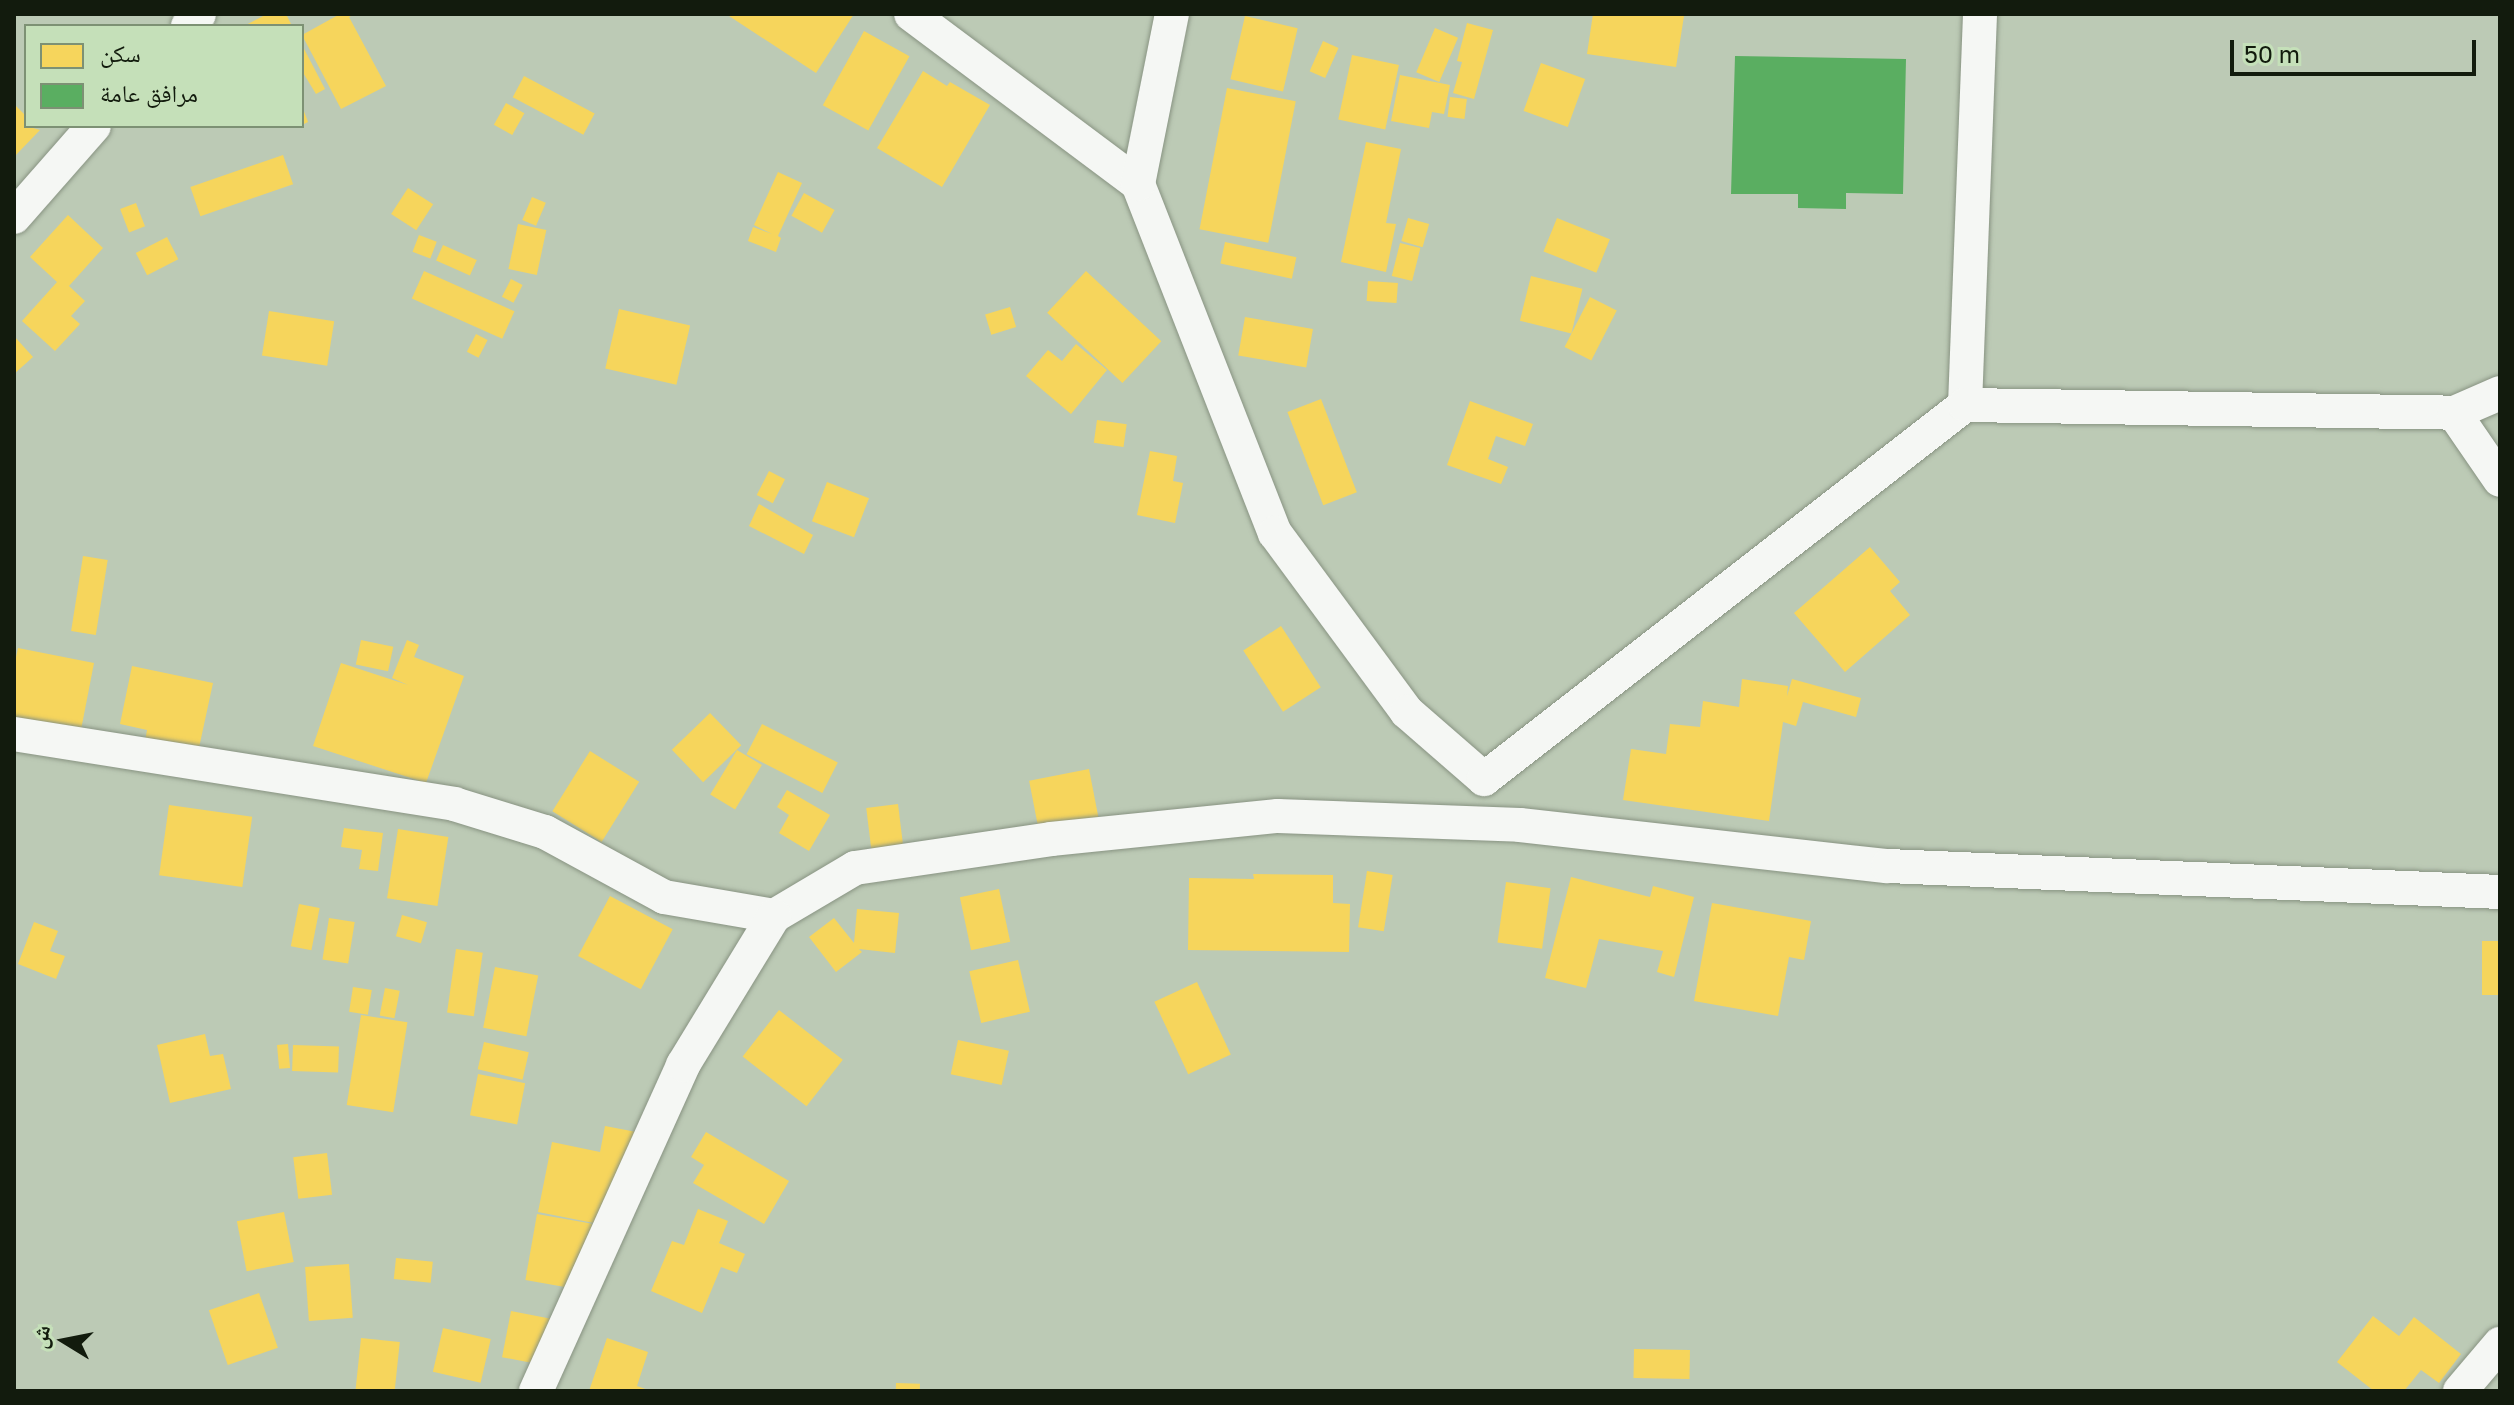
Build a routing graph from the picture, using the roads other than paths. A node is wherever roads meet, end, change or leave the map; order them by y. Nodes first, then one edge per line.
1 (911, 14) edge
2 (1172, 14) edge
3 (1980, 14) edge
4 (92, 128) edge
5 (1138, 184) junction
6 (14, 217) edge
7 (2500, 393) edge
8 (1965, 405) junction
9 (2454, 413) junction
10 (2500, 480) edge
11 (14, 734) edge
12 (1484, 779) junction
13 (1520, 825) junction
14 (2500, 892) edge
15 (774, 916) junction
16 (2500, 1344) edge
17 (536, 1391) edge
18 (2460, 1391) edge

1 - 5 street
2 - 5 street
3 - 8 street
4 - 6 street
5 - 12 street
7 - 9 street
8 - 9 street
8 - 12 street
9 - 10 street
11 - 15 street
12 - 13 street
13 - 14 street
13 - 15 street
15 - 17 street
16 - 18 street

